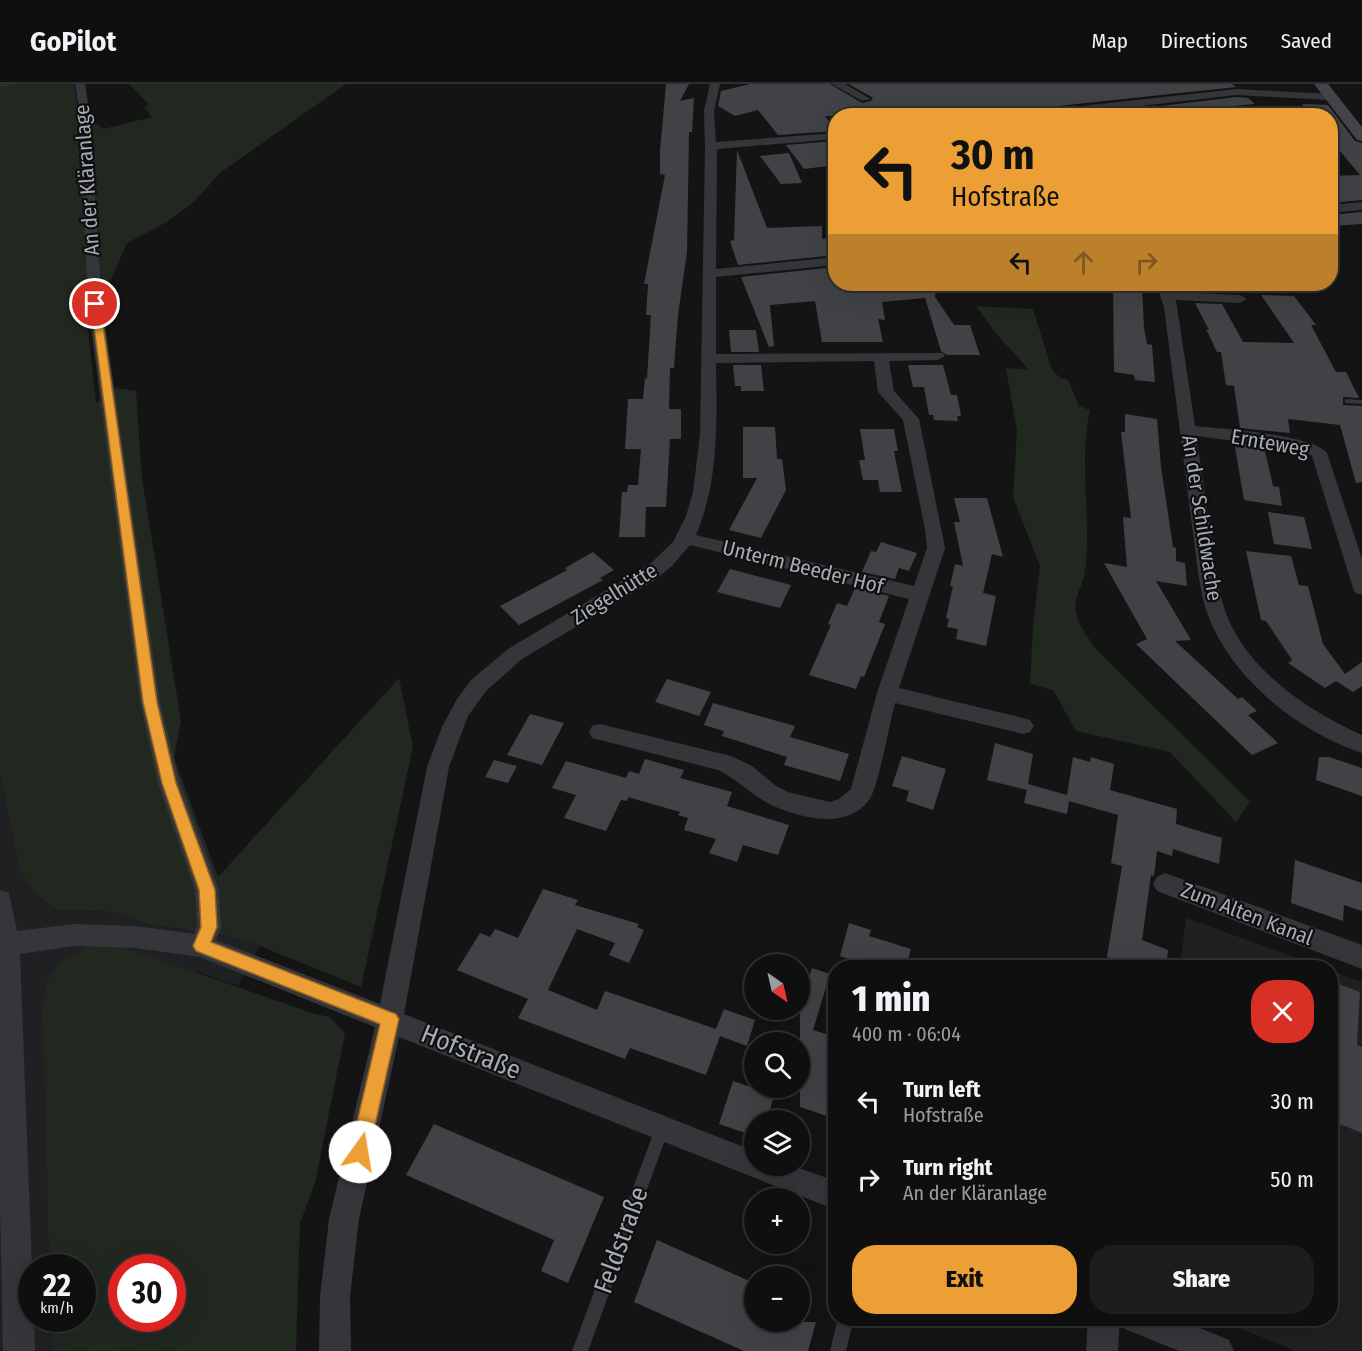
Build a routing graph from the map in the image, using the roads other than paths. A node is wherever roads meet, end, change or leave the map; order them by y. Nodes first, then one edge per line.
1 (80, 84) edge
2 (714, 84) edge
3 (837, 84) edge
4 (1321, 84) edge
5 (1330, 97) junction
6 (866, 99) dead end
7 (1091, 108) edge
8 (828, 137) edge
9 (1362, 137) edge
10 (711, 146) junction
11 (1362, 206) edge
12 (1338, 208) edge
13 (828, 262) edge
14 (709, 274) junction
15 (1166, 291) edge
16 (1174, 291) edge
17 (1240, 299) dead end
18 (881, 356) junction
19 (938, 356) dead end
20 (708, 359) junction
21 (1348, 401) dead end
22 (1362, 402) edge
23 (1187, 430) junction
24 (685, 538) junction
25 (1362, 588) edge
26 (922, 595) junction
27 (887, 693) junction
28 (1023, 726) dead end
29 (600, 732) dead end
30 (1362, 744) edge
31 (1165, 884) dead end
32 (0, 901) edge
33 (7, 944) junction
34 (201, 946) junction
35 (1362, 957) edge
36 (390, 1019) junction
37 (662, 1129) junction
38 (744, 1161) edge
39 (784, 1176) edge
40 (828, 1193) edge
41 (844, 1326) edge
42 (1104, 1326) edge
43 (1156, 1326) edge
44 (19, 1351) edge
45 (335, 1351) edge
46 (580, 1351) edge
47 (838, 1351) edge
48 (1102, 1351) edge
49 (1218, 1351) edge

1 - 34 street, An der Kläranlage
2 - 10 street, Ziegelhütte
3 - 6 street
4 - 5 street
5 - 7 street
5 - 9 street
8 - 10 street
10 - 14 street, Ziegelhütte
11 - 12 street
13 - 14 street
14 - 20 street, Ziegelhütte
15 - 23 street, An der Schildwache
16 - 17 street, An der Schildwache
18 - 19 street
18 - 20 street
18 - 26 street
20 - 24 street, Ziegelhütte
21 - 22 lane
23 - 25 street, Ernteweg
23 - 30 street, An der Schildwache
24 - 26 street, Unterm Beeder Hof
24 - 36 street, Ziegelhütte
26 - 27 street
27 - 28 street
27 - 29 street
31 - 35 street, Zum Alten Kanal
32 - 33 street
33 - 34 street, Hofstraße
33 - 44 street
34 - 36 street, Hofstraße
36 - 37 street, Hofstraße
36 - 45 street, Ziegelhütte
37 - 38 street, Hofstraße
37 - 46 lane, Feldstraße
39 - 40 street, Hofstraße
41 - 47 lane
42 - 48 street
43 - 49 street

